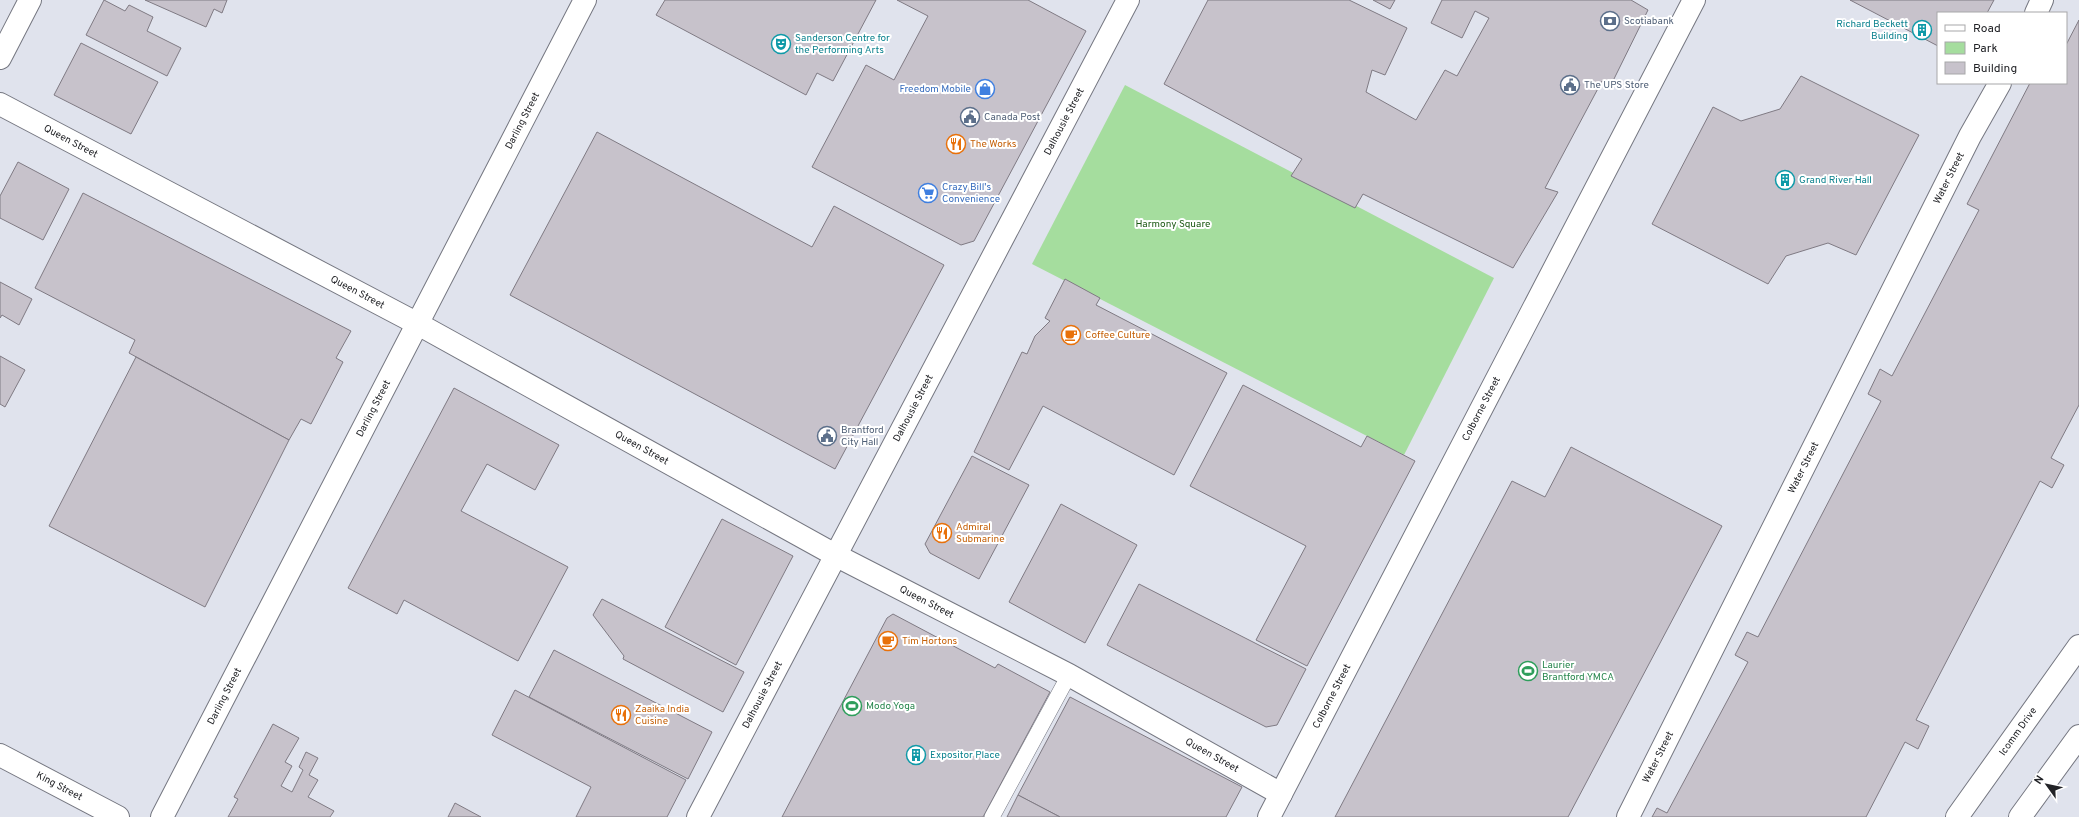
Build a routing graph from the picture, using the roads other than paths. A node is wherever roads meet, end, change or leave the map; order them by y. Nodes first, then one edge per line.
1 (30, 0) edge
2 (585, 0) edge
3 (1128, 0) edge
4 (1694, 0) edge
5 (2042, 0) edge
6 (2036, 12) edge
7 (0, 58) edge
8 (1999, 84) edge
9 (0, 104) edge
10 (418, 324) junction
11 (837, 556) junction
12 (2079, 646) edge
13 (1068, 675) junction
14 (2079, 736) edge
15 (0, 755) edge
16 (1281, 794) junction
17 (118, 817) edge
18 (162, 817) edge
19 (698, 817) edge
20 (992, 817) edge
21 (1269, 817) edge
22 (1628, 817) edge
23 (1957, 817) edge
24 (2020, 817) edge

1 - 7 street
2 - 10 street, Darling Street
3 - 11 street, Dalhousie Street
4 - 16 street, Colborne Street
5 - 6 street
8 - 22 street, Water Street
9 - 10 street, Queen Street
10 - 11 street, Queen Street
10 - 18 street, Darling Street
11 - 13 street, Queen Street
11 - 19 street, Dalhousie Street
12 - 23 street, Icomm Drive
13 - 16 street, Queen Street
13 - 20 lane
14 - 24 street
15 - 17 street, King Street
16 - 21 street, Colborne Street

